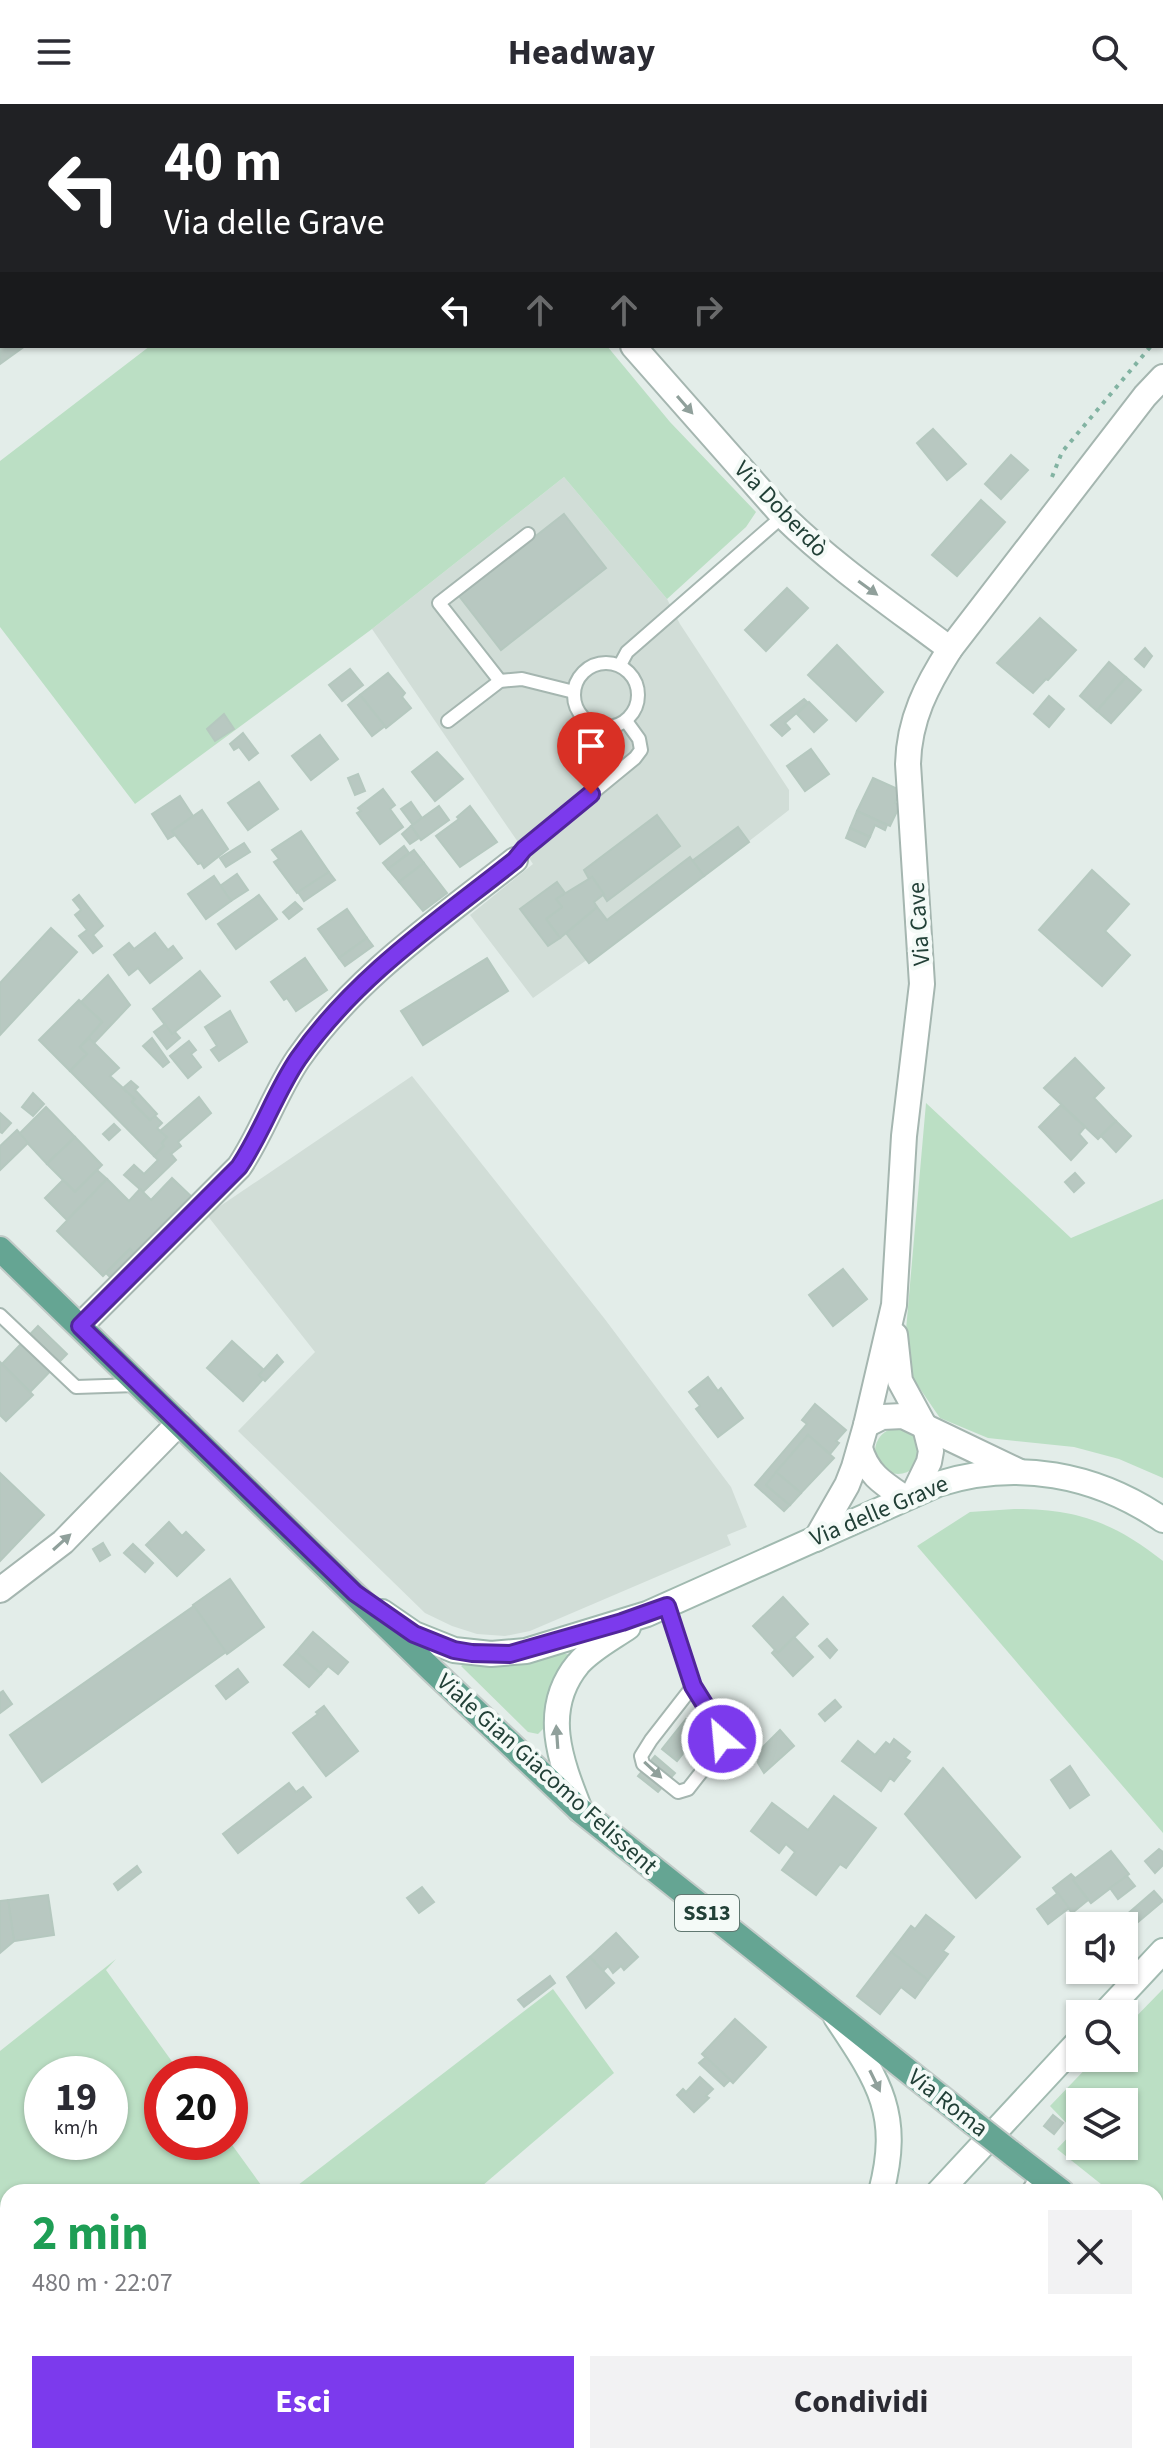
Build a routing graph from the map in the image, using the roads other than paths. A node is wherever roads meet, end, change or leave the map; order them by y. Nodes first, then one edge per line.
1 (635, 348) edge
2 (1163, 377) edge
3 (783, 516) junction
4 (528, 534) dead end
5 (950, 649) junction
6 (620, 665) junction
7 (500, 681) junction
8 (574, 692) junction
9 (448, 721) dead end
10 (626, 721) junction
11 (515, 860) joint
12 (1, 1257) edge
13 (894, 1305) junction
14 (0, 1315) edge
15 (80, 1326) junction
16 (140, 1385) junction
17 (179, 1423) junction
18 (925, 1427) junction
19 (863, 1437) junction
20 (1018, 1471) junction
21 (909, 1496) junction
22 (1163, 1520) edge
23 (816, 1539) junction
24 (0, 1590) edge
25 (355, 1593) junction
26 (657, 1610) junction
27 (693, 1686) junction
28 (580, 1810) junction
29 (1163, 1951) edge
30 (1117, 2000) edge
31 (834, 2015) junction
32 (1066, 2055) edge
33 (1033, 2183) edge
34 (883, 2184) edge
35 (946, 2184) edge

1 -> 3 street, Via Doberdò
2 - 5 street, Via Cave
3 -> 5 street, Via Doberdò
3 - 6 lane
4 - 7 lane
5 - 13 street, Via Cave
6 - 8 lane
6 - 10 lane
7 - 8 lane
7 - 9 lane
8 - 10 lane
10 - 11 lane
11 - 15 street
12 - 15 main road, Viale Gian Giacomo Felissent / SS13
13 - 18 street
13 - 19 street, Via Cave
14 - 16 lane
15 - 16 main road, Viale Gian Giacomo Felissent / SS13
16 - 17 main road, Viale Gian Giacomo Felissent / SS13
24 -> 17 street
17 - 25 main road, Viale Gian Giacomo Felissent / SS13
18 - 19 street
18 - 20 street
18 - 21 street
19 - 21 street
19 - 23 street, Via Cave
20 - 21 street, Via delle Grave
20 - 22 street, Via delle Grave
21 - 23 street, Via delle Grave
23 - 26 street, Via delle Grave
25 - 26 street, Via delle Grave
25 - 28 main road, Viale Gian Giacomo Felissent / SS13
26 - 27 lane
28 -> 26 street, Via delle Grave
27 -> 27 lane
28 - 31 main road, Viale Gian Giacomo Felissent / SS13
29 - 30 street
31 - 33 main road, Via Roma, bridge
31 -> 34 street
32 - 35 street

